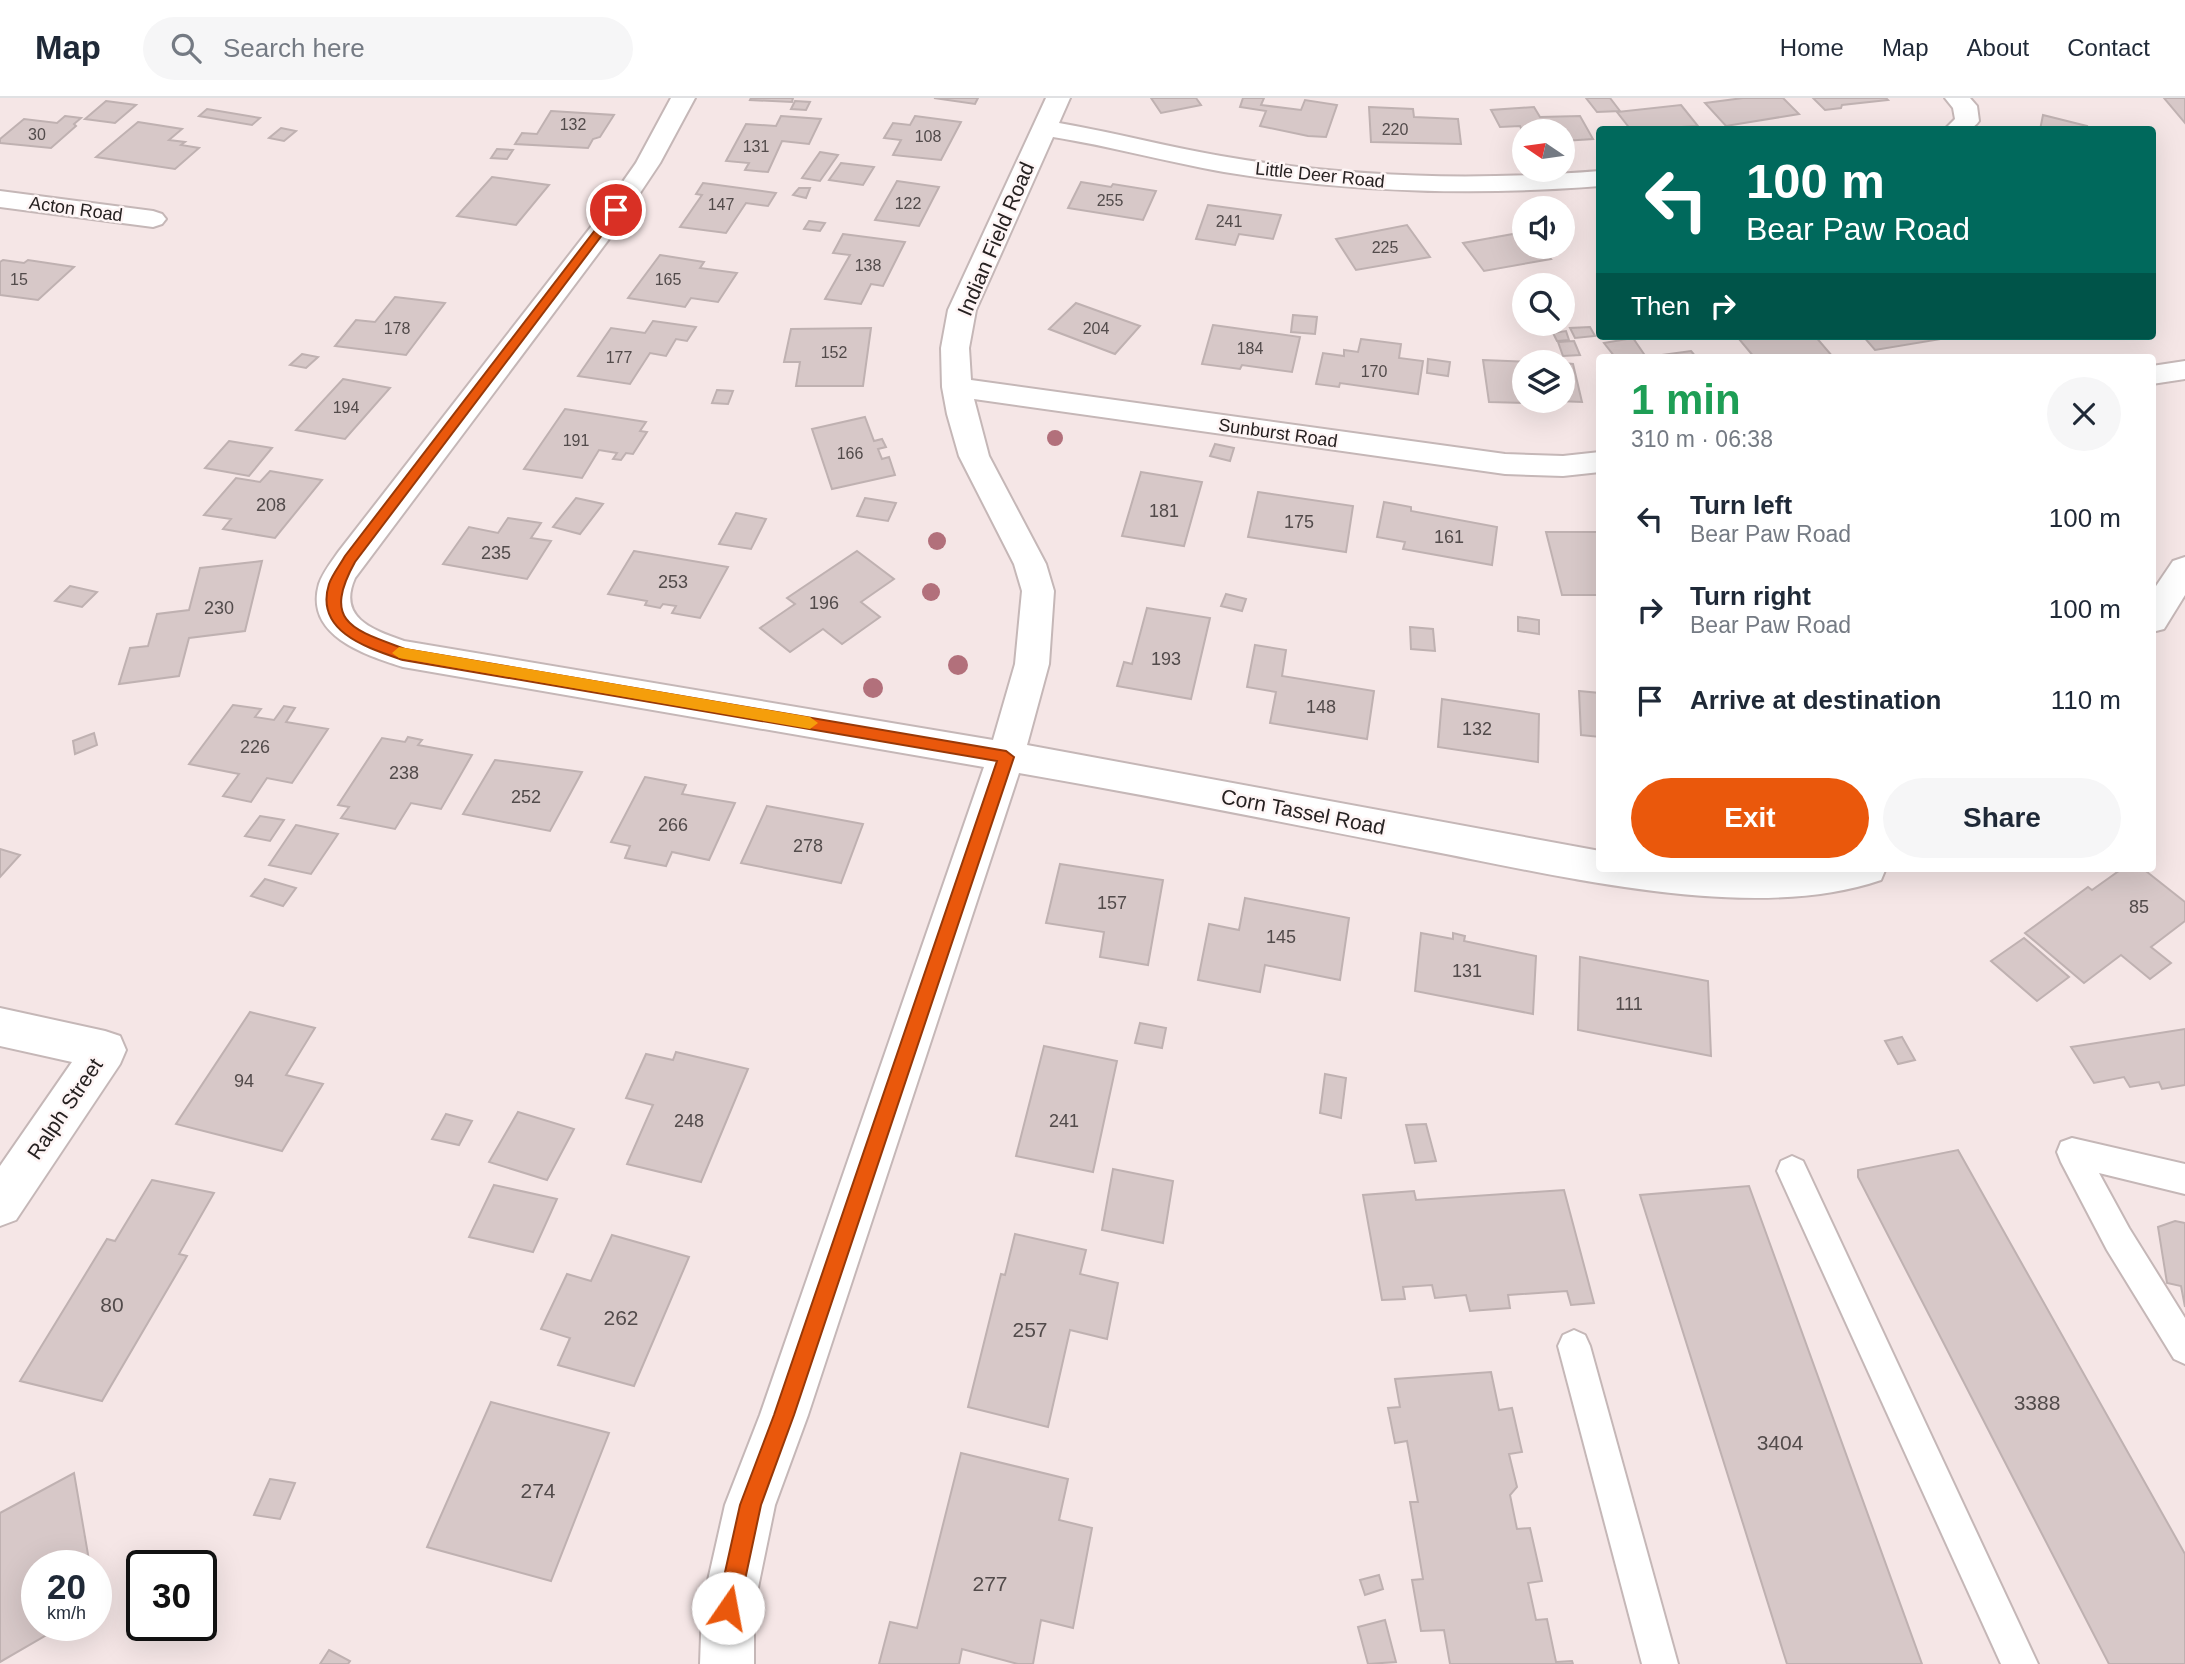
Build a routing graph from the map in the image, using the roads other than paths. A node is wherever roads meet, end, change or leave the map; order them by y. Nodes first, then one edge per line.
1 (683, 98) edge
2 (1957, 98) edge
3 (1051, 113) edge
4 (1961, 126) edge
5 (1596, 178) edge
6 (0, 199) edge
7 (153, 219) dead end
8 (2185, 370) edge
9 (2156, 374) edge
10 (957, 387) junction
11 (1596, 462) edge
12 (2185, 569) edge
13 (2156, 614) edge
14 (1006, 757) junction
15 (1596, 866) edge
16 (1645, 872) edge
17 (1844, 872) edge
18 (0, 1027) edge
19 (1792, 1171) dead end
20 (2185, 1180) edge
21 (0, 1204) edge
22 (1574, 1346) dead end
23 (2185, 1348) edge
24 (727, 1664) edge
25 (1660, 1664) edge
26 (2020, 1664) edge

1 - 14 street, Corn Tassel Road
2 - 4 street
3 - 5 street, Little Deer Road
3 - 10 street, Indian Field Road
6 - 7 street, Acton Road
8 - 9 street
10 - 11 street, Sunburst Road
10 - 14 street, Indian Field Road
12 - 13 street
14 - 15 street, Corn Tassel Road
14 - 24 street, Indian Field Road
16 - 17 street
18 - 21 street, Ralph Street
19 - 26 lane
20 - 23 lane
22 - 25 lane

